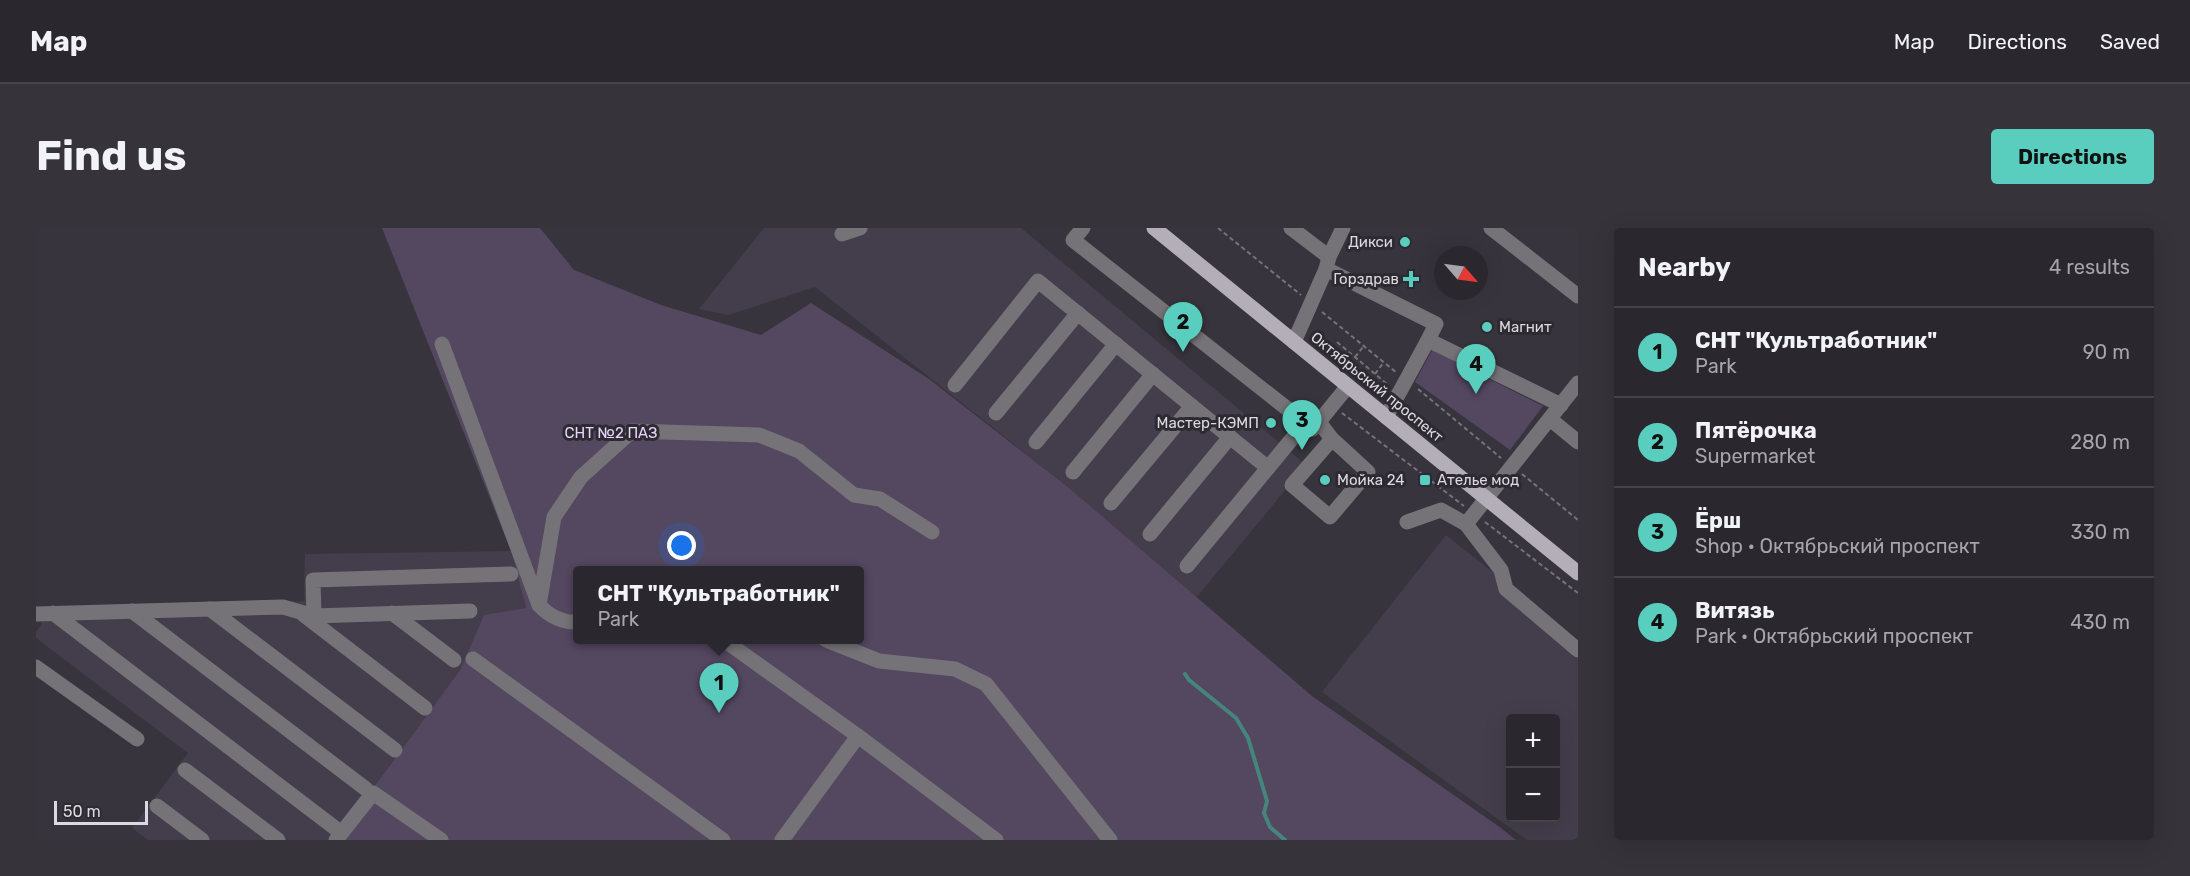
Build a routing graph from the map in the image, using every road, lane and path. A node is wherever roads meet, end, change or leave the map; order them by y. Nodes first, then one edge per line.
1 (860, 228) edge
2 (1083, 228) edge
3 (1291, 228) edge
4 (1343, 228) edge
5 (1491, 228) edge
6 (1158, 229) edge
7 (842, 234) dead end
8 (1327, 263) junction
9 (1578, 296) edge
10 (1078, 312) junction
11 (1428, 340) junction
12 (1294, 342) junction
13 (1337, 342) dead end
14 (442, 344) dead end
15 (1116, 344) junction
16 (1364, 346) dead end
17 (1355, 357) junction
18 (1384, 362) dead end
19 (1153, 374) junction
20 (1375, 374) junction
21 (1399, 375) dead end
22 (1394, 380) dead end
23 (1578, 383) edge
24 (955, 385) dead end
25 (1348, 386) junction
26 (1389, 386) dead end
27 (1561, 405) junction
28 (1192, 406) junction
29 (1332, 406) junction
30 (996, 413) dead end
31 (1386, 417) junction
32 (1550, 419) junction
33 (1312, 423) junction
34 (1230, 437) junction
35 (1332, 439) junction
36 (1036, 442) dead end
37 (1578, 442) edge
38 (1268, 468) junction
39 (1073, 472) dead end
40 (1486, 499) junction
41 (1111, 502) dead end
42 (1470, 519) junction
43 (1407, 522) dead end
44 (932, 532) dead end
45 (1150, 534) dead end
46 (1187, 566) dead end
47 (1578, 573) edge
48 (511, 574) dead end
49 (1578, 593) edge
50 (539, 605) junction
51 (210, 609) junction
52 (132, 611) junction
53 (298, 611) junction
54 (470, 611) dead end
55 (53, 613) junction
56 (36, 614) edge
57 (392, 614) junction
58 (314, 616) junction
59 (573, 622) edge
60 (731, 644) edge
61 (838, 644) edge
62 (1578, 650) edge
63 (473, 659) dead end
64 (454, 660) dead end
65 (36, 667) edge
66 (425, 708) dead end
67 (858, 736) junction
68 (137, 739) dead end
69 (395, 750) dead end
70 (185, 770) dead end
71 (366, 789) dead end
72 (157, 806) dead end
73 (335, 834) edge
74 (202, 840) edge
75 (278, 840) edge
76 (441, 840) edge
77 (723, 840) edge
78 (782, 840) edge
79 (996, 840) edge
80 (1110, 840) edge

1 - 7 street
2 - 33 street
3 - 8 street
4 - 8 street
5 - 9 street
6 - 12 main road, Октябрьский проспект
8 - 11 street
8 - 12 street
10 - 15 street
10 - 24 street
10 - 30 street
11 - 27 street
11 - 31 street
12 - 25 main road, Октябрьский проспект
13 - 17 path
14 - 50 street
15 - 19 street
15 - 36 street
16 - 17 path
17 - 20 path
18 - 20 path
19 - 28 street
19 - 39 street
20 - 26 path
21 - 22 path
23 - 27 street
25 - 29 street
25 - 31 main road, Октябрьский проспект
27 - 32 street
28 - 34 street
28 - 41 street
29 - 33 street
29 - 42 path
31 - 40 main road, Октябрьский проспект
32 - 37 street
32 - 40 street
33 - 35 street
33 - 38 street
34 - 38 street
34 - 45 street
35 - 35 street
38 - 46 street
40 - 42 street
40 - 47 main road, Октябрьский проспект
42 - 43 street
42 - 49 path
42 - 62 street
44 - 50 street
48 - 58 street
50 - 59 street
51 - 52 street
51 - 53 street
51 - 69 street
52 - 55 street
52 - 71 street
53 - 58 street
53 - 66 street
54 - 57 street
55 - 56 street
55 - 73 street
57 - 58 street
57 - 64 street
60 - 67 street
61 - 80 street
63 - 77 street
65 - 68 street
67 - 78 street
67 - 79 street
70 - 75 street
72 - 74 street
73 - 76 street

